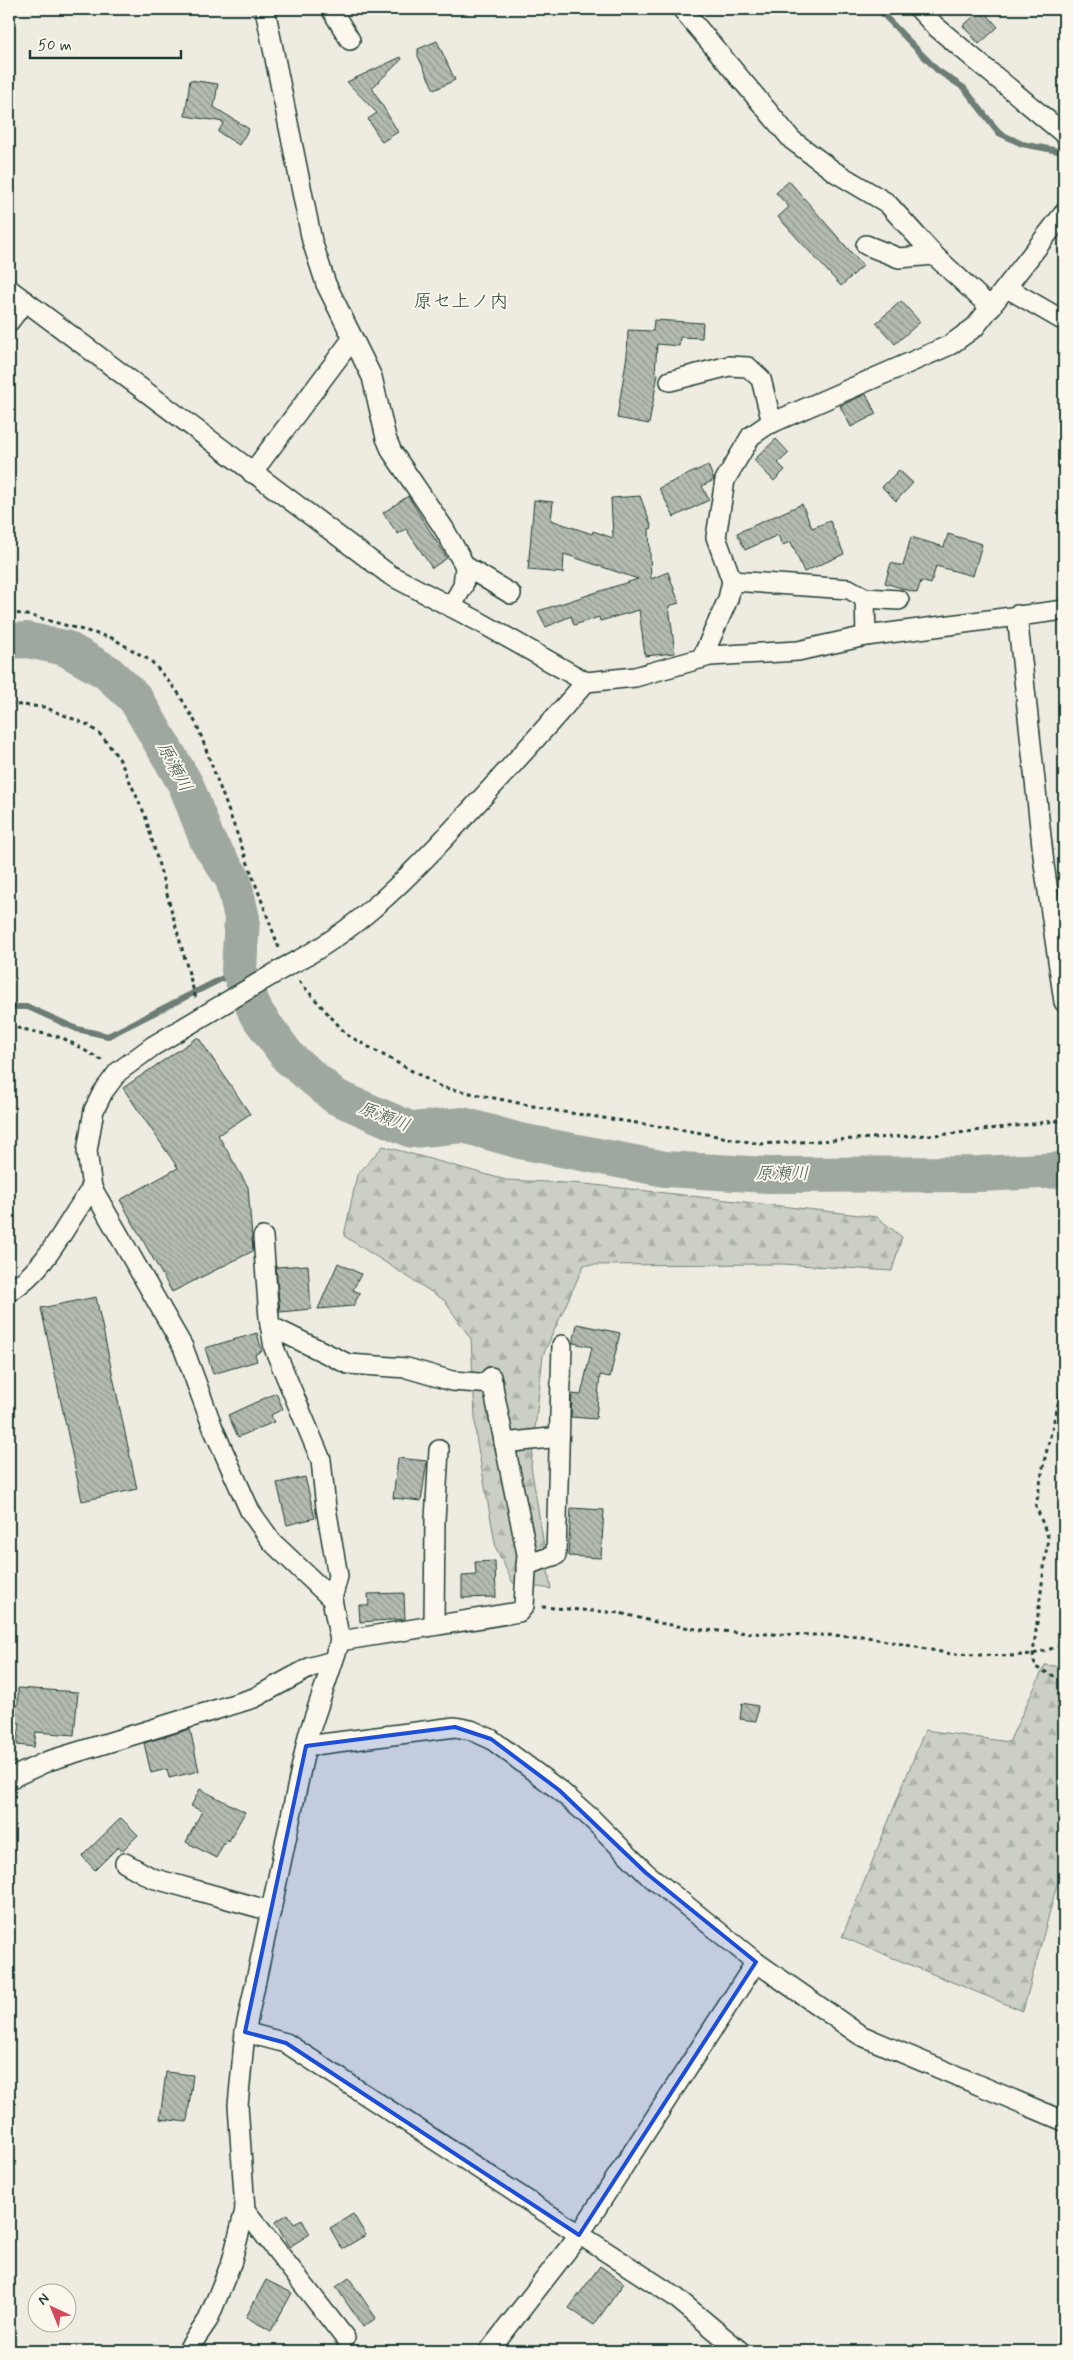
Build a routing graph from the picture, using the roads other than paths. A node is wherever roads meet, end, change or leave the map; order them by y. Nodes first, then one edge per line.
1 (265, 9) edge
2 (331, 9) edge
3 (682, 9) edge
4 (919, 9) edge
5 (350, 40) dead end
6 (1064, 134) edge
7 (1064, 213) edge
8 (866, 246) dead end
9 (934, 255) junction
10 (1007, 288) junction
11 (9, 289) edge
12 (25, 301) junction
13 (990, 308) junction
14 (1064, 321) edge
15 (9, 322) edge
16 (353, 338) junction
17 (670, 381) dead end
18 (772, 423) junction
19 (252, 473) junction
20 (465, 566) junction
21 (732, 581) junction
22 (511, 594) dead end
23 (865, 598) junction
24 (899, 600) dead end
25 (451, 607) junction
26 (1064, 610) edge
27 (1017, 616) junction
28 (866, 636) junction
29 (702, 658) junction
30 (586, 682) junction
31 (1064, 1002) edge
32 (92, 1188) junction
33 (263, 1236) dead end
34 (9, 1292) edge
35 (270, 1326) junction
36 (562, 1345) dead end
37 (559, 1438) junction
38 (504, 1442) junction
39 (439, 1450) dead end
40 (526, 1565) junction
41 (332, 1599) junction
42 (434, 1625) junction
43 (340, 1641) junction
44 (333, 1661) junction
45 (306, 1746) junction
46 (9, 1779) edge
47 (125, 1863) dead end
48 (271, 1911) junction
49 (756, 1962) junction
50 (245, 2032) junction
51 (1064, 2121) edge
52 (245, 2210) junction
53 (579, 2235) junction
54 (345, 2338) dead end
55 (187, 2351) edge
56 (489, 2351) edge
57 (740, 2351) edge

1 - 16 street
2 - 5 street
3 - 9 street
4 - 6 street
7 - 10 street
8 - 9 street
9 - 13 street
10 - 13 street
10 - 14 street
11 - 12 street
12 - 15 street
12 - 19 street
13 - 18 street
16 - 19 street
16 - 20 street
17 - 18 street
18 - 21 street
19 - 25 street
20 - 22 street
20 - 25 street
21 - 23 street
21 - 29 street
23 - 24 street
23 - 28 street
25 - 30 street
26 - 27 street
27 - 28 street
27 - 31 street
28 - 29 street
29 - 30 street
30 - 32 street
32 - 34 street
32 - 41 street
33 - 35 street
35 - 38 street
35 - 41 street
36 - 37 street
37 - 38 street
37 - 40 street
38 - 40 street
39 - 42 street
40 - 42 street
41 - 43 street
42 - 43 street
43 - 44 street
44 - 45 street
44 - 46 street
45 - 48 street
45 - 49 street
47 - 48 street
48 - 50 street
49 - 51 street
49 - 53 street
50 - 52 street
50 - 53 street
52 - 54 street
52 - 55 street
53 - 56 street
53 - 57 street

